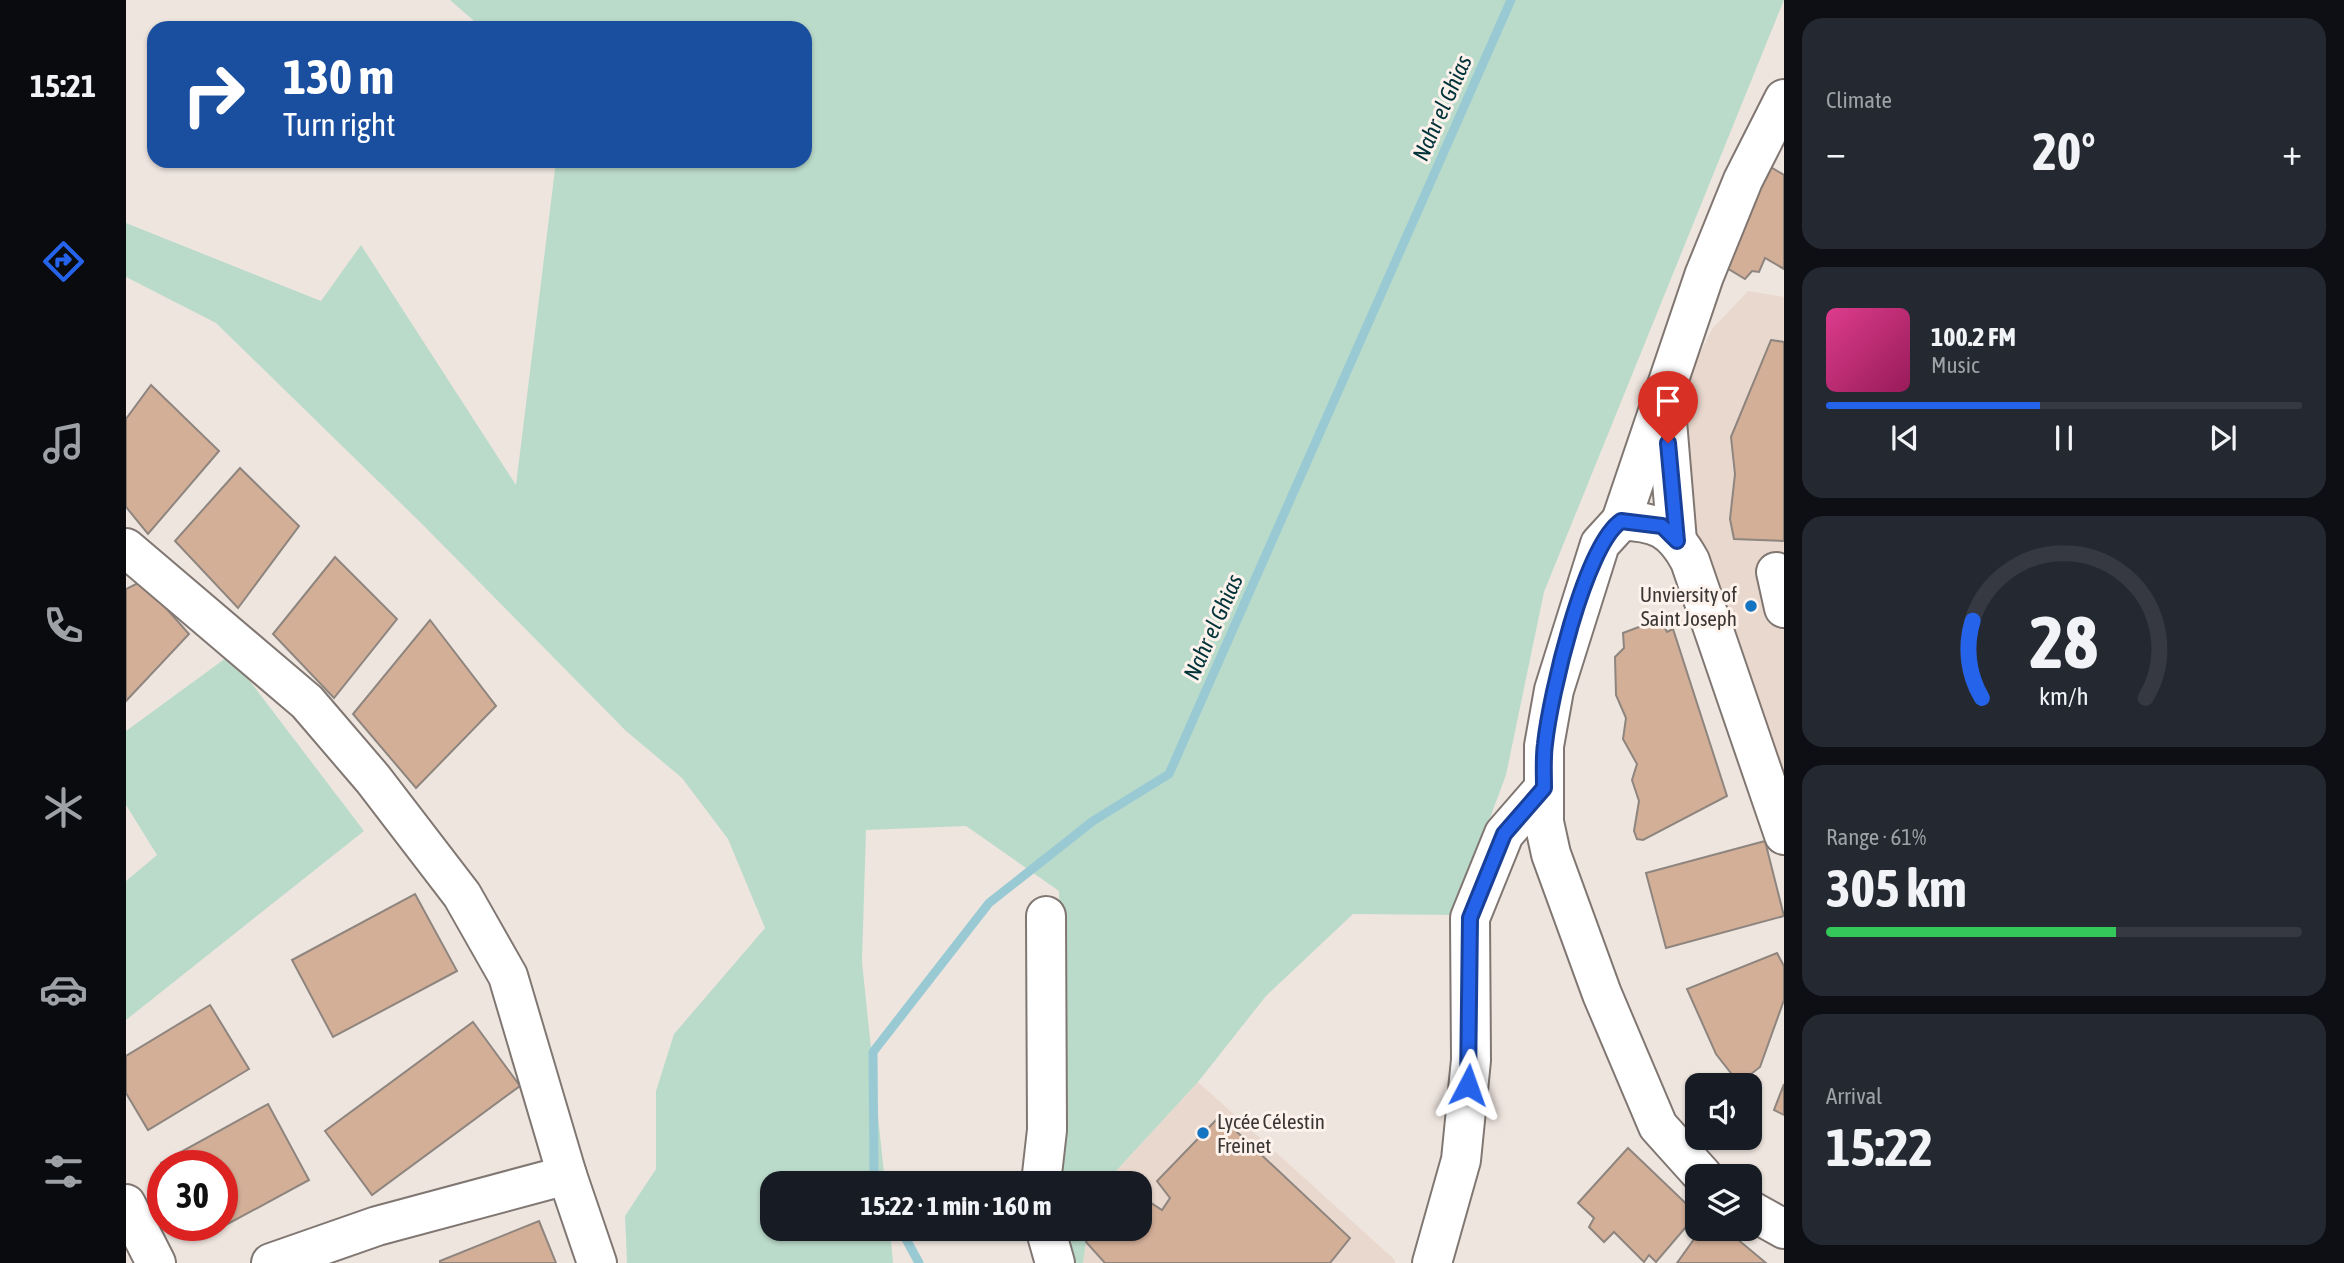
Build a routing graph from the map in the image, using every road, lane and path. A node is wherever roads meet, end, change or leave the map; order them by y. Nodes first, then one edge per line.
1 (1784, 99) edge
2 (1664, 393) junction
3 (1621, 521) junction
4 (1677, 541) junction
5 (126, 548) edge
6 (1544, 788) junction
7 (1784, 835) edge
8 (1046, 916) dead end
9 (1692, 1164) edge
10 (1042, 1171) edge
11 (567, 1175) junction
12 (126, 1204) edge
13 (1762, 1217) edge
14 (1784, 1229) edge
15 (1049, 1241) edge
16 (156, 1263) edge
17 (271, 1263) edge
18 (597, 1263) edge
19 (1055, 1263) edge
20 (1432, 1263) edge

1 - 2 street
2 - 3 street
2 - 4 street
3 - 4 street
3 - 6 street
4 - 7 street
5 - 11 street
6 - 9 street
6 - 20 street
8 - 10 street
11 - 17 street
11 - 18 street
12 - 16 street
13 - 14 street
15 - 19 street

